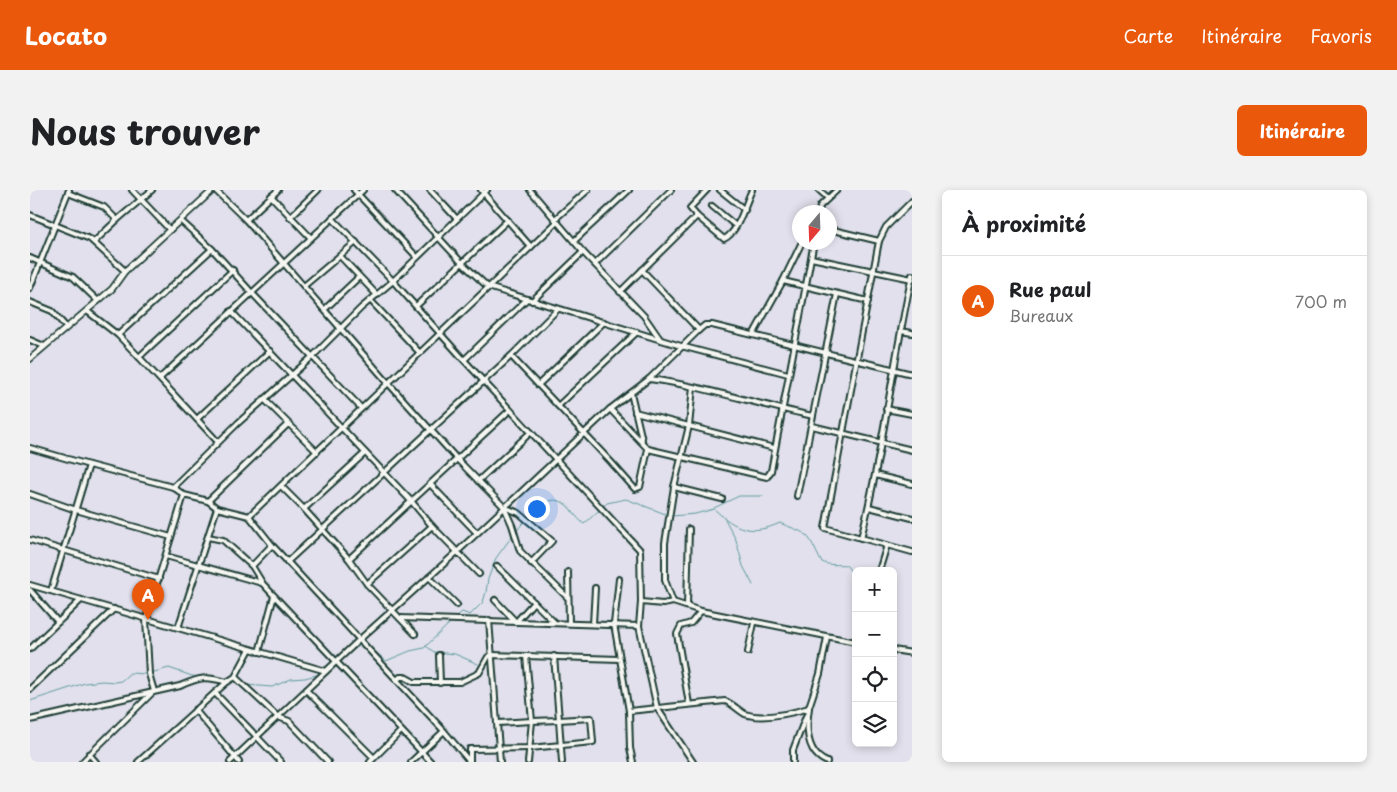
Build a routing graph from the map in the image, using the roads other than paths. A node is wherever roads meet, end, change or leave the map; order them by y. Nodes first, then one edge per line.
1 (132, 190) edge
2 (152, 190) edge
3 (214, 190) edge
4 (278, 190) edge
5 (318, 190) edge
6 (354, 190) edge
7 (363, 190) edge
8 (395, 190) edge
9 (430, 190) edge
10 (588, 190) edge
11 (629, 190) edge
12 (671, 190) edge
13 (707, 190) edge
14 (720, 190) edge
15 (752, 190) edge
16 (819, 190) edge
17 (836, 190) edge
18 (484, 191) edge
19 (532, 191) edge
20 (68, 192) edge
21 (358, 195) junction
22 (271, 196) junction
23 (828, 198) junction
24 (142, 200) junction
25 (912, 202) edge
26 (821, 205) edge
27 (712, 206) dead end
28 (745, 210) junction
29 (30, 215) edge
30 (697, 216) junction
31 (290, 217) junction
32 (332, 218) junction
33 (457, 219) junction
34 (117, 220) junction
35 (246, 220) junction
36 (508, 220) junction
37 (181, 221) junction
38 (556, 221) junction
39 (56, 224) junction
40 (736, 226) junction
41 (170, 230) junction
42 (837, 231) edge
43 (438, 237) junction
44 (311, 238) junction
45 (574, 241) junction
46 (879, 241) junction
47 (94, 242) junction
48 (356, 242) junction
49 (531, 247) junction
50 (212, 249) junction
51 (798, 250) edge
52 (812, 250) edge
53 (583, 252) junction
54 (340, 256) junction
55 (417, 257) junction
56 (30, 258) edge
57 (811, 258) junction
58 (41, 261) junction
59 (462, 263) junction
60 (284, 264) junction
61 (594, 264) junction
62 (233, 270) junction
63 (642, 270) junction
64 (125, 271) junction
65 (873, 271) junction
66 (359, 277) junction
67 (912, 277) edge
68 (393, 281) junction
69 (783, 281) junction
70 (304, 286) junction
71 (488, 287) junction
72 (805, 287) junction
73 (30, 288) edge
74 (620, 292) junction
75 (252, 293) junction
76 (837, 294) junction
77 (377, 295) junction
78 (526, 300) junction
79 (98, 301) junction
80 (371, 301) junction
81 (532, 301) junction
82 (868, 301) junction
83 (30, 302) edge
84 (416, 306) junction
85 (325, 309) junction
86 (558, 309) junction
87 (87, 311) junction
88 (232, 311) junction
89 (604, 322) junction
90 (66, 327) junction
91 (342, 328) junction
92 (699, 330) junction
93 (900, 331) junction
94 (637, 332) junction
95 (912, 333) edge
96 (440, 334) junction
97 (753, 335) junction
98 (118, 336) junction
99 (660, 339) junction
100 (30, 340) edge
101 (794, 345) junction
102 (44, 346) junction
103 (681, 346) junction
104 (270, 351) junction
105 (824, 352) junction
106 (420, 354) junction
107 (511, 356) junction
108 (139, 357) junction
109 (312, 357) junction
110 (30, 359) edge
111 (464, 360) junction
112 (856, 360) junction
113 (895, 369) junction
114 (788, 374) junction
115 (912, 374) edge
116 (291, 375) junction
117 (160, 378) junction
118 (649, 379) junction
119 (484, 381) junction
120 (389, 384) junction
121 (538, 385) junction
122 (693, 387) junction
123 (631, 393) junction
124 (264, 400) junction
125 (558, 406) junction
126 (361, 408) junction
127 (610, 409) junction
128 (886, 409) junction
129 (510, 410) junction
130 (782, 410) junction
131 (635, 412) junction
132 (912, 414) edge
133 (814, 416) junction
134 (197, 419) junction
135 (288, 424) junction
136 (689, 426) junction
137 (812, 426) junction
138 (341, 428) junction
139 (431, 430) junction
140 (531, 432) junction
141 (843, 433) junction
142 (585, 434) junction
143 (218, 442) junction
144 (643, 442) junction
145 (881, 442) junction
146 (30, 448) edge
147 (774, 448) junction
148 (648, 449) junction
149 (912, 450) edge
150 (317, 452) junction
151 (365, 453) junction
152 (682, 458) junction
153 (457, 459) junction
154 (556, 460) junction
155 (89, 466) junction
156 (384, 474) junction
157 (875, 475) junction
158 (478, 481) junction
159 (912, 484) edge
160 (430, 485) junction
161 (281, 486) junction
162 (173, 487) junction
163 (674, 487) junction
164 (30, 494) edge
165 (184, 495) junction
166 (797, 496) dead end
167 (722, 499) dead end
168 (208, 501) junction
169 (412, 502) junction
170 (869, 506) junction
171 (217, 508) junction
172 (504, 508) junction
173 (304, 509) junction
174 (76, 510) junction
175 (249, 516) junction
176 (912, 518) edge
177 (432, 526) junction
178 (689, 529) dead end
179 (323, 530) junction
180 (477, 533) junction
181 (208, 536) junction
182 (172, 538) junction
183 (861, 538) junction
184 (30, 540) edge
185 (272, 545) junction
186 (887, 545) junction
187 (64, 551) junction
188 (457, 552) junction
189 (912, 552) edge
190 (166, 556) junction
191 (349, 559) junction
192 (287, 562) junction
193 (531, 563) junction
194 (199, 565) junction
195 (252, 566) junction
196 (497, 566) dead end
197 (880, 567) edge
198 (568, 572) dead end
199 (479, 574) dead end
200 (429, 577) junction
201 (619, 579) dead end
202 (159, 580) junction
203 (263, 584) junction
204 (367, 584) junction
205 (30, 585) edge
206 (595, 588) dead end
207 (30, 590) edge
208 (51, 591) junction
209 (274, 596) junction
210 (567, 597) junction
211 (81, 600) junction
212 (495, 600) dead end
213 (534, 602) junction
214 (641, 602) junction
215 (673, 602) junction
216 (457, 605) dead end
217 (687, 606) junction
218 (114, 610) junction
219 (392, 610) junction
220 (701, 611) junction
221 (400, 618) junction
222 (146, 619) junction
223 (489, 620) junction
224 (58, 622) junction
225 (516, 622) junction
226 (554, 622) junction
227 (569, 623) junction
228 (754, 623) junction
229 (593, 624) junction
230 (614, 624) junction
231 (639, 626) junction
232 (178, 628) junction
233 (415, 634) dead end
234 (827, 637) junction
235 (30, 639) edge
236 (359, 640) junction
237 (852, 641) edge
238 (35, 644) junction
239 (30, 649) edge
240 (250, 649) junction
241 (897, 651) edge
242 (259, 652) junction
243 (748, 652) dead end
244 (912, 653) edge
245 (439, 655) dead end
246 (492, 655) junction
247 (526, 656) junction
248 (554, 656) junction
249 (619, 659) junction
250 (335, 662) junction
251 (326, 671) junction
252 (236, 677) junction
253 (397, 680) junction
254 (30, 682) edge
255 (227, 682) junction
256 (440, 683) junction
257 (35, 684) junction
258 (30, 689) edge
259 (306, 690) junction
260 (154, 691) junction
261 (216, 692) junction
262 (690, 704) junction
263 (657, 708) junction
264 (809, 708) junction
265 (195, 710) junction
266 (629, 710) junction
267 (278, 717) junction
268 (30, 720) edge
269 (559, 720) junction
270 (532, 721) junction
271 (498, 723) junction
272 (401, 731) junction
273 (444, 731) junction
274 (257, 737) junction
275 (561, 744) junction
276 (500, 748) junction
277 (530, 748) junction
278 (421, 752) junction
279 (89, 754) junction
280 (235, 757) junction
281 (374, 758) junction
282 (82, 762) edge
283 (96, 762) edge
284 (138, 762) edge
285 (230, 762) edge
286 (240, 762) edge
287 (281, 762) edge
288 (328, 762) edge
289 (370, 762) edge
290 (411, 762) edge
291 (430, 762) edge
292 (470, 762) edge
293 (500, 762) edge
294 (528, 762) edge
295 (562, 762) edge
296 (633, 762) edge
297 (693, 762) edge
298 (793, 762) edge
299 (827, 762) edge

1 - 24 street
2 - 24 street
3 - 35 street
3 - 37 street
4 - 22 street
5 - 31 street
6 - 21 street
7 - 21 street
8 - 43 street
9 - 33 street
10 - 38 street
11 - 45 street
12 - 61 street
13 - 30 street
14 - 28 street
15 - 28 street
16 - 23 street
17 - 23 street
18 - 33 street
18 - 36 street
19 - 38 street
20 - 34 street
20 - 39 street
21 - 32 street
21 - 55 street
22 - 31 street
22 - 35 street
23 - 26 street
24 - 34 street
24 - 41 street
25 - 46 street
27 - 40 street
28 - 40 street
29 - 39 street
30 - 40 street
30 - 63 street
31 - 44 street
32 - 44 street
32 - 48 street
33 - 43 street
34 - 47 street
35 - 60 street
36 - 49 street
36 - 59 street
37 - 41 street
37 - 50 street
38 - 45 street
38 - 49 street
39 - 47 street
39 - 58 street
41 - 64 street
42 - 46 street
43 - 55 street
43 - 59 street
44 - 60 street
45 - 53 street
46 - 65 street
47 - 64 street
48 - 54 street
48 - 68 street
49 - 71 street
50 - 62 street
50 - 98 street
51 - 69 street
52 - 57 street
53 - 61 street
53 - 81 street
54 - 66 street
54 - 70 street
55 - 68 street
56 - 58 street
57 - 65 street
57 - 72 street
58 - 73 street
58 - 79 street
59 - 71 street
59 - 84 street
60 - 70 street
60 - 75 street
61 - 74 street
62 - 75 street
62 - 108 street
63 - 74 street
63 - 92 street
64 - 79 street
65 - 67 street
65 - 82 street
66 - 77 street
66 - 85 street
67 - 93 street
68 - 77 street
68 - 84 street
69 - 72 street
69 - 97 street
70 - 85 street
71 - 78 street
71 - 96 street
72 - 76 street
72 - 101 street
74 - 99 street
75 - 88 street
75 - 109 street
76 - 82 street
76 - 105 street
77 - 80 street
78 - 81 street
78 - 111 street
79 - 87 street
80 - 91 street
80 - 106 street
81 - 86 street
82 - 112 street
83 - 90 street
84 - 96 street
85 - 91 street
86 - 89 street
86 - 107 street
87 - 90 street
87 - 98 street
88 - 104 street
88 - 117 street
89 - 94 street
89 - 121 street
90 - 102 street
91 - 109 street
91 - 120 street
92 - 97 street
92 - 103 street
93 - 95 street
93 - 113 street
94 - 99 street
94 - 125 street
96 - 106 street
96 - 111 street
97 - 101 street
98 - 108 street
99 - 103 street
100 - 102 street
101 - 105 street
101 - 114 street
102 - 110 street
103 - 114 street
103 - 118 street
104 - 116 street
104 - 134 street
105 - 112 street
105 - 133 street
106 - 120 street
107 - 119 street
107 - 121 street
108 - 117 street
109 - 116 street
109 - 126 street
111 - 119 street
112 - 113 street
112 - 141 street
113 - 115 street
113 - 128 street
114 - 130 street
116 - 124 street
116 - 138 street
117 - 134 street
118 - 122 street
118 - 123 street
119 - 129 street
119 - 139 street
120 - 126 street
120 - 139 street
121 - 125 street
122 - 130 street
122 - 136 street
123 - 127 street
123 - 131 street
124 - 135 street
124 - 143 street
125 - 142 street
126 - 138 street
127 - 142 street
127 - 144 street
128 - 132 street
128 - 145 street
129 - 140 street
129 - 153 street
130 - 133 street
130 - 147 street
131 - 136 street
131 - 144 street
133 - 137 street
134 - 143 street
135 - 150 street
135 - 168 street
136 - 147 street
136 - 152 street
137 - 141 street
137 - 166 street
138 - 150 street
138 - 151 street
139 - 153 street
139 - 156 street
140 - 154 street
140 - 158 street
141 - 145 street
141 - 183 street
142 - 148 street
142 - 154 street
143 - 162 street
144 - 148 street
145 - 149 street
145 - 157 street
146 - 155 street
147 - 152 street
148 - 152 street
150 - 161 street
151 - 156 street
151 - 173 street
152 - 163 street
153 - 158 street
153 - 160 street
154 - 172 street
154 - 214 street
155 - 162 street
155 - 174 street
156 - 169 street
156 - 179 street
157 - 159 street
157 - 170 street
158 - 172 street
160 - 169 street
160 - 180 street
161 - 173 street
161 - 175 street
162 - 165 street
163 - 167 street
163 - 215 street
164 - 174 street
165 - 168 street
165 - 182 street
168 - 171 street
169 - 177 street
169 - 191 street
170 - 176 street
170 - 183 street
171 - 175 street
171 - 181 street
172 - 180 street
172 - 193 street
172 - 193 street
173 - 179 street
174 - 182 street
174 - 187 street
175 - 185 street
177 - 188 street
177 - 204 street
178 - 217 street
179 - 191 street
179 - 192 street
180 - 188 street
181 - 194 street
181 - 195 street
182 - 190 street
183 - 186 street
184 - 187 street
185 - 192 street
185 - 195 street
186 - 189 street
186 - 197 street
187 - 202 street
187 - 208 street
188 - 199 street
188 - 200 street
190 - 194 street
190 - 202 street
191 - 204 street
192 - 236 street
193 - 210 street
194 - 203 street
194 - 232 street
195 - 203 street
196 - 213 street
198 - 210 street
200 - 216 street
200 - 219 street
201 - 230 street
202 - 222 street
203 - 209 street
204 - 219 street
205 - 208 street
206 - 229 street
207 - 224 street
208 - 211 street
209 - 242 street
209 - 250 street
210 - 227 street
211 - 218 street
211 - 224 street
212 - 225 street
213 - 225 street
213 - 226 street
214 - 215 street
214 - 231 street
215 - 217 street
217 - 220 street
218 - 222 street
218 - 257 street
219 - 221 street
219 - 236 street
220 - 228 street
220 - 262 street
221 - 223 street
221 - 233 street
222 - 232 street
222 - 260 street
223 - 225 street
223 - 246 street
224 - 238 street
225 - 226 street
226 - 227 street
227 - 229 street
228 - 234 street
228 - 243 street
229 - 230 street
230 - 231 street
230 - 249 street
231 - 263 street
232 - 240 street
234 - 237 street
234 - 264 street
235 - 238 street
236 - 250 street
236 - 253 street
238 - 239 street
240 - 242 street
240 - 252 street
241 - 244 street
242 - 251 street
245 - 256 street
246 - 247 street
246 - 256 street
246 - 271 street
247 - 248 street
247 - 270 street
248 - 249 street
248 - 269 street
249 - 266 street
250 - 251 street
250 - 272 street
251 - 259 street
252 - 255 street
252 - 267 street
253 - 256 street
253 - 273 street
254 - 257 street
255 - 260 street
255 - 261 street
257 - 258 street
259 - 267 street
259 - 281 street
260 - 268 street
260 - 279 street
261 - 265 street
261 - 274 street
262 - 263 street
262 - 264 street
263 - 266 street
263 - 297 street
264 - 298 street
264 - 299 street
265 - 280 street
265 - 284 street
266 - 296 street
267 - 274 street
267 - 288 street
269 - 270 street
269 - 275 street
269 - 275 street
270 - 271 street
270 - 277 street
271 - 276 street
272 - 278 street
272 - 281 street
273 - 278 street
273 - 292 street
274 - 280 street
274 - 287 street
275 - 277 street
275 - 295 street
276 - 277 street
276 - 292 street
276 - 293 street
277 - 294 street
278 - 290 street
278 - 291 street
279 - 282 street
279 - 283 street
280 - 285 street
280 - 286 street
281 - 289 street

